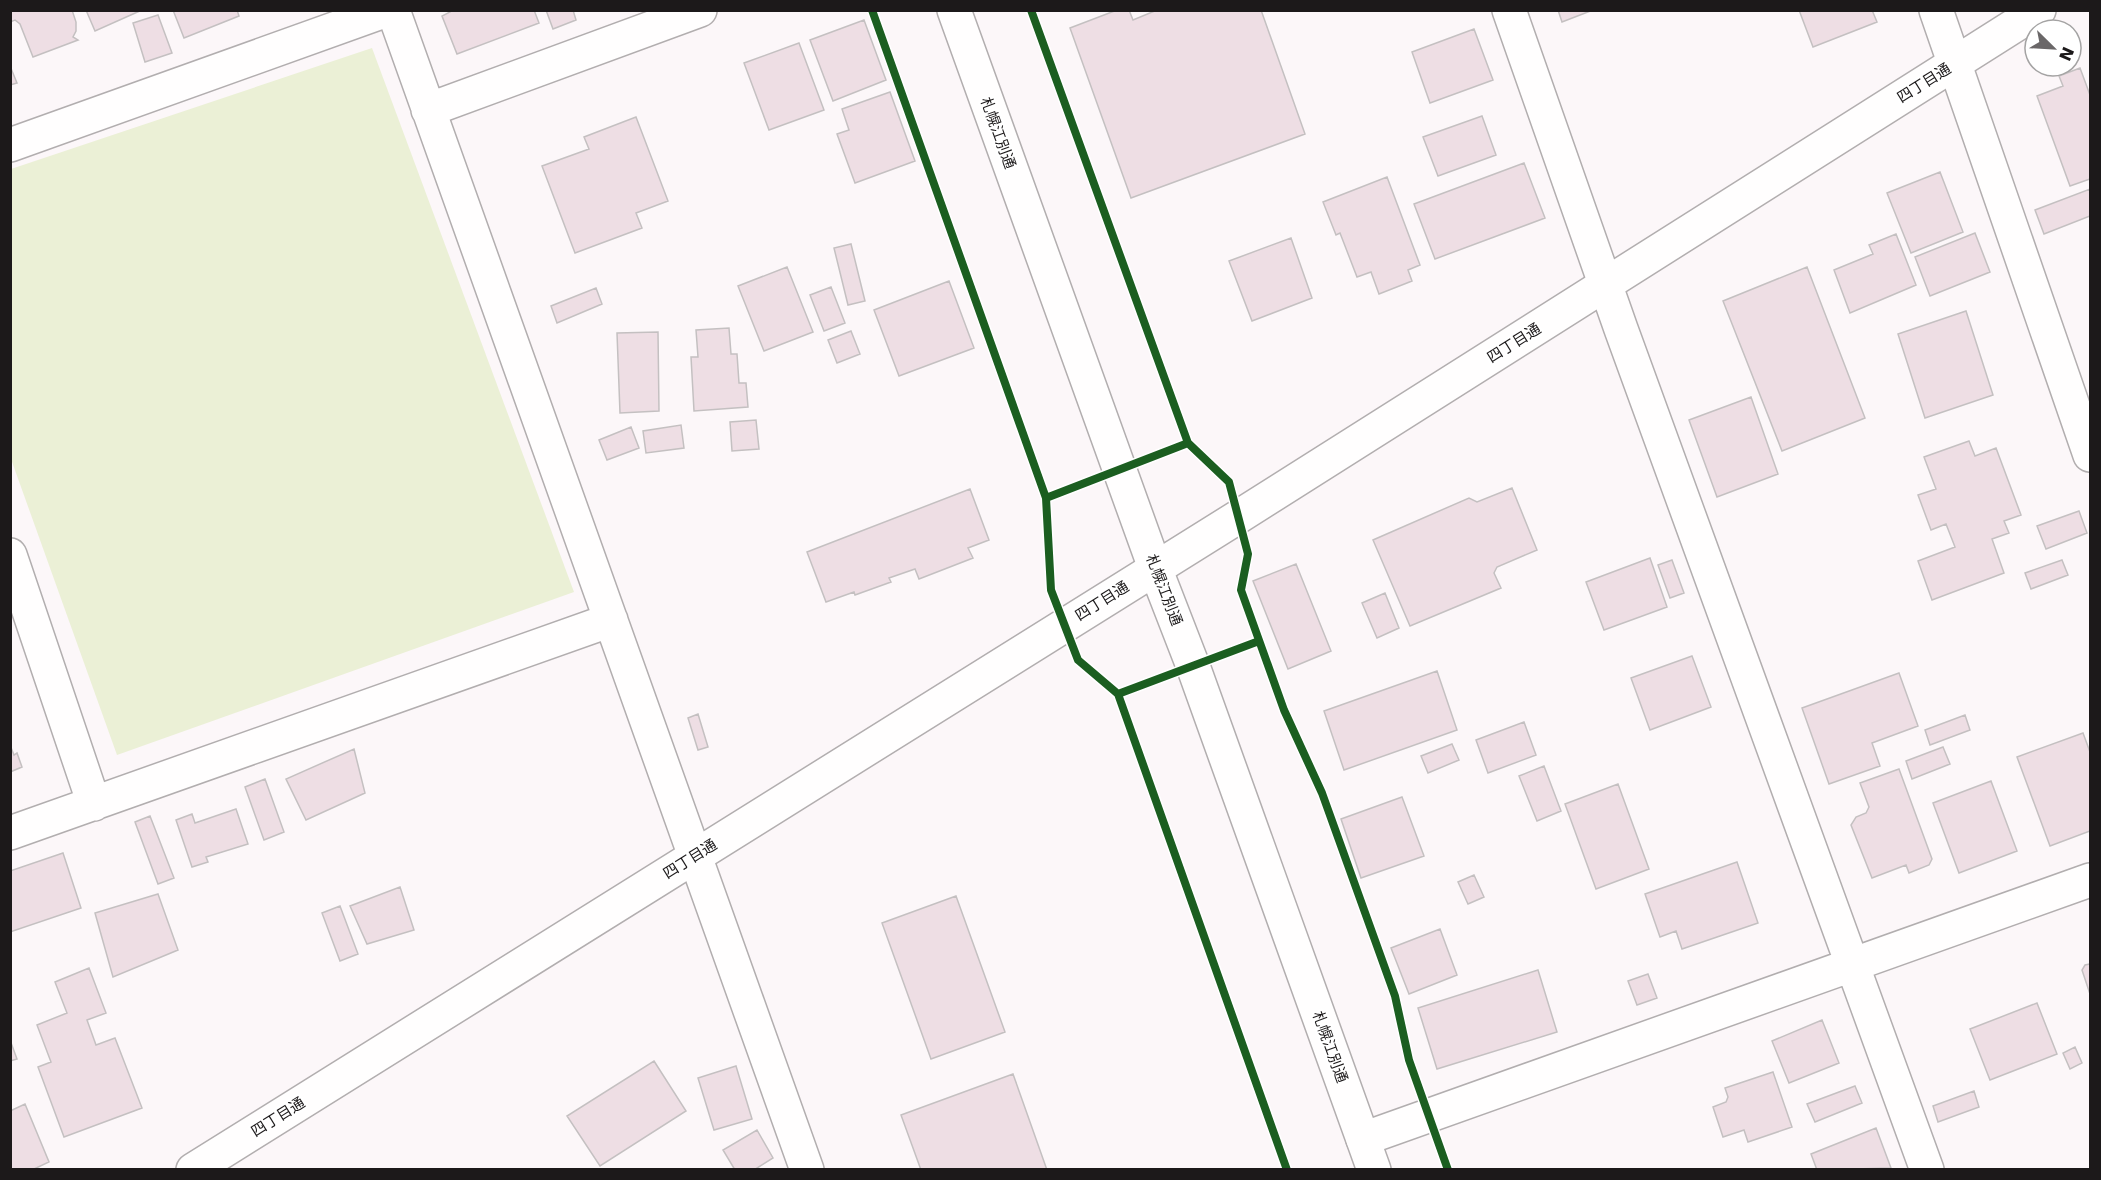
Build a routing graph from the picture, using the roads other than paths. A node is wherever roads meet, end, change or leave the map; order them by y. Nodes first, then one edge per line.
1 (387, 10) edge
2 (393, 10) edge
3 (700, 10) edge
4 (954, 10) edge
5 (1509, 10) edge
6 (1936, 10) edge
7 (2039, 10) edge
8 (1955, 64) junction
9 (428, 110) junction
10 (10, 145) edge
11 (1605, 285) junction
12 (2091, 455) edge
13 (10, 555) edge
14 (1155, 568) junction
15 (611, 620) junction
16 (94, 804) junction
17 (10, 833) edge
18 (695, 856) junction
19 (2091, 880) edge
20 (1853, 966) junction
21 (1363, 1139) junction
22 (193, 1170) edge
23 (807, 1170) edge
24 (1374, 1170) edge
25 (1927, 1170) edge

1 - 10 main road
2 - 9 main road
3 - 9 main road
4 - 14 main road, 札幌江別通
5 - 11 main road
6 - 8 main road
7 - 8 main road, 四丁目通
8 - 11 main road, 四丁目通
8 - 12 main road
9 - 15 main road
11 - 14 main road, 四丁目通
11 - 20 main road
13 - 16 main road
14 - 18 main road, 四丁目通
14 - 21 main road, 札幌江別通
15 - 16 main road
15 - 18 main road
16 - 17 main road
18 - 22 main road, 四丁目通
18 - 23 main road
19 - 20 main road
20 - 21 main road
20 - 25 main road
21 - 24 main road, 札幌江別通

